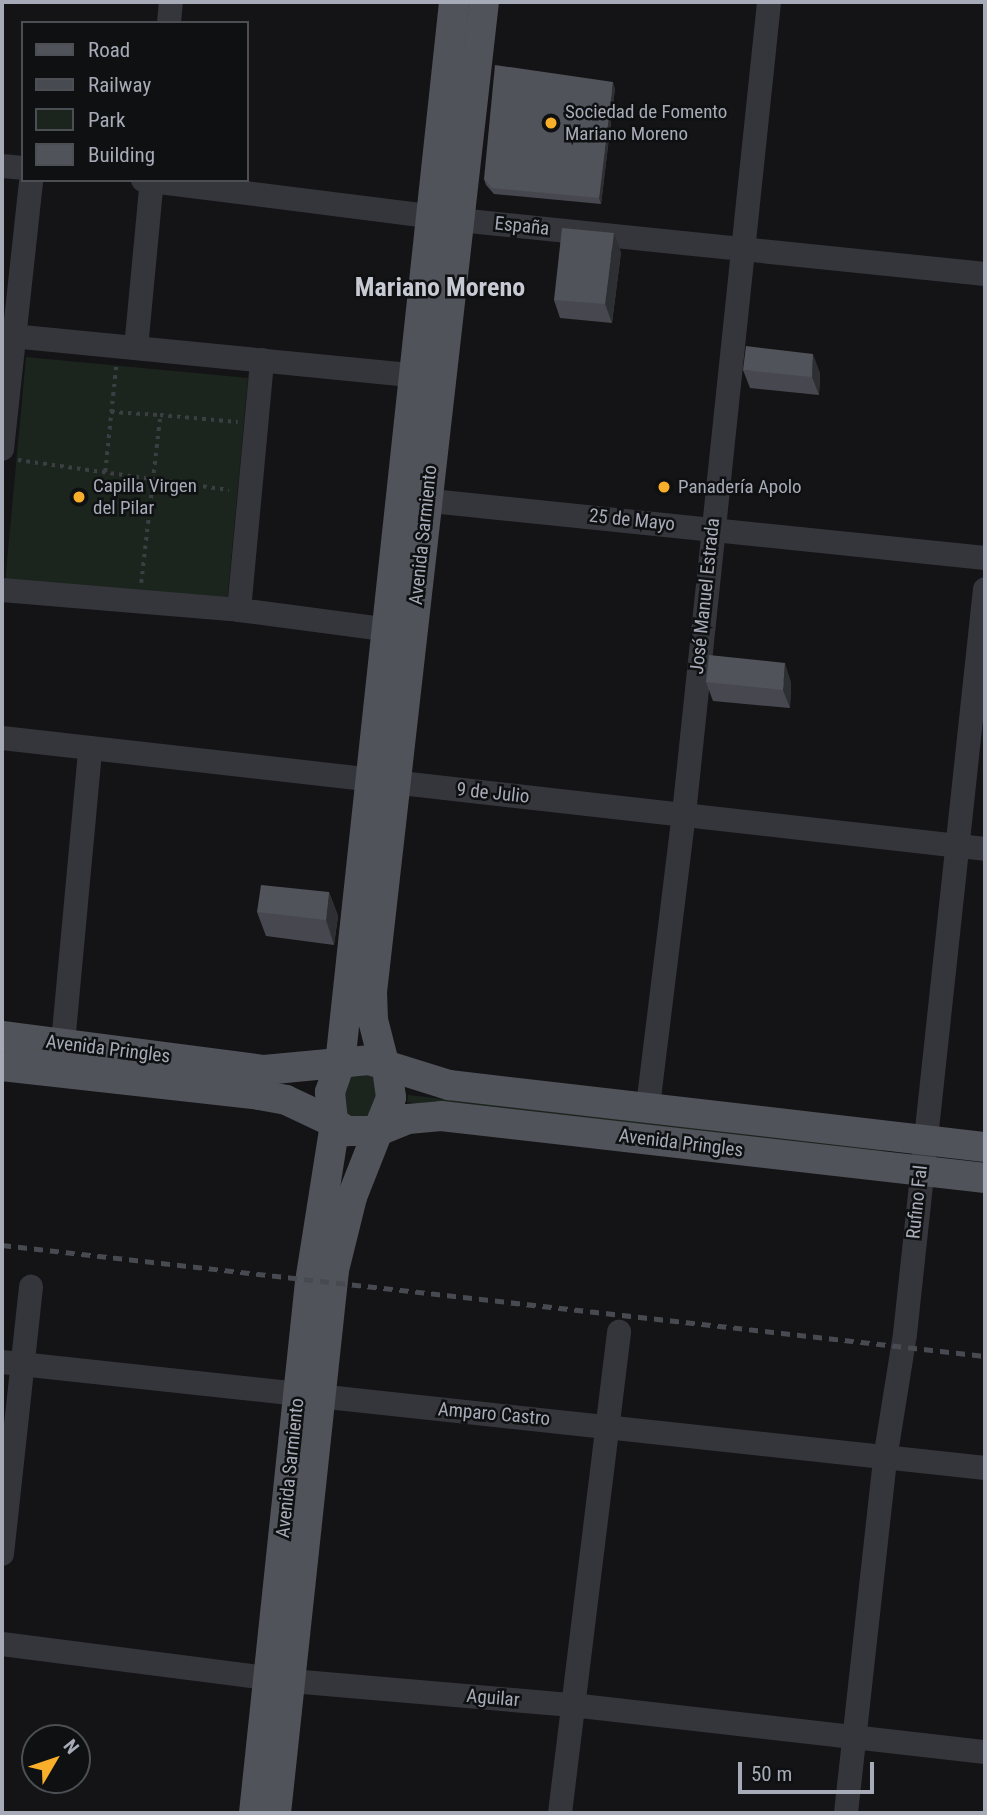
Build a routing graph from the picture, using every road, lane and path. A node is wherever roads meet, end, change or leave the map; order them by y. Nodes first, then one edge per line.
1 (171, 2) edge
2 (454, 2) edge
3 (484, 2) edge
4 (769, 2) edge
5 (169, 21) edge
6 (2, 166) edge
7 (21, 168) edge
8 (31, 182) edge
9 (149, 182) edge
10 (157, 182) edge
11 (447, 218) junction
12 (744, 250) junction
13 (985, 274) edge
14 (12, 336) junction
15 (136, 348) junction
16 (262, 360) junction
17 (116, 365) dead end
18 (417, 376) junction
19 (111, 412) junction
20 (160, 415) junction
21 (244, 423) dead end
22 (9, 454) edge
23 (104, 472) junction
24 (154, 479) junction
25 (238, 491) dead end
26 (415, 499) junction
27 (710, 529) junction
28 (985, 558) edge
29 (985, 589) edge
30 (2, 590) edge
31 (139, 596) dead end
32 (239, 610) junction
33 (400, 631) junction
34 (2, 738) edge
35 (90, 750) junction
36 (383, 781) junction
37 (684, 814) junction
38 (959, 846) junction
39 (985, 849) edge
40 (2, 1036) edge
41 (63, 1044) junction
42 (340, 1065) junction
43 (2, 1066) edge
44 (386, 1068) junction
45 (648, 1107) junction
46 (334, 1123) junction
47 (378, 1131) junction
48 (924, 1139) junction
49 (985, 1147) edge
50 (919, 1171) junction
51 (985, 1178) edge
52 (31, 1287) dead end
53 (619, 1332) dead end
54 (13, 1363) edge
55 (310, 1397) junction
56 (607, 1425) junction
57 (885, 1459) junction
58 (985, 1468) edge
59 (2, 1554) edge
60 (2, 1644) edge
61 (281, 1679) junction
62 (572, 1705) junction
63 (853, 1738) junction
64 (985, 1752) edge
65 (254, 1813) edge
66 (276, 1813) edge
67 (560, 1813) edge
68 (846, 1813) edge

1 - 5 street
2 - 11 main road, Avenida Sarmiento
3 - 11 main road, Avenida Sarmiento
4 - 12 street, José Manuel Estrada
6 - 7 street
8 - 14 street
9 - 15 street
10 - 11 street, España
11 - 12 street, España
11 - 18 main road, Avenida Sarmiento
11 - 26 main road, Avenida Sarmiento
12 - 13 street, España
12 - 27 street, José Manuel Estrada
14 - 15 street
14 - 22 street
15 - 16 street
16 - 18 street
16 - 32 street
17 - 19 path
18 - 26 main road, Avenida Sarmiento
19 - 20 path
19 - 23 path
20 - 21 path
20 - 24 path
22 - 23 path
23 - 24 path
24 - 25 path
24 - 31 path
26 - 27 street, 25 de Mayo
26 - 33 main road, Avenida Sarmiento
27 - 28 street, 25 de Mayo
27 - 37 street, José Manuel Estrada
29 - 38 street, Rufino Fal
30 - 32 street
32 - 33 street
33 - 36 main road, Avenida Sarmiento
34 - 35 street, 9 de Julio
35 - 36 street, 9 de Julio
35 - 41 street
36 - 37 street, 9 de Julio
36 - 42 main road, Avenida Sarmiento
36 - 44 main road, Avenida Sarmiento
37 - 38 street, 9 de Julio
37 - 45 street, José Manuel Estrada
38 - 39 street, 9 de Julio
38 - 48 street, Rufino Fal
40 - 41 main road, Avenida Pringles
41 - 42 main road, Avenida Pringles
42 - 44 main road
42 - 46 main road
43 - 46 main road, Avenida Pringles
44 - 45 main road, Avenida Pringles
44 - 47 main road
45 - 48 main road, Avenida Pringles
46 - 47 main road
46 - 55 main road, Avenida Sarmiento
47 - 50 main road, Avenida Pringles
47 - 55 main road, Avenida Sarmiento
48 - 49 main road, Avenida Pringles
48 - 50 street, Rufino Fal
50 - 51 main road, Avenida Pringles
50 - 57 street, Rufino Fal
52 - 54 street
53 - 56 street
54 - 55 street, Amparo Castro
54 - 59 street
55 - 56 street, Amparo Castro
55 - 61 main road, Avenida Sarmiento
56 - 57 street, Amparo Castro
56 - 62 street
57 - 58 street, Amparo Castro
57 - 63 street, Rufino Fal
60 - 61 street, Aguilar
61 - 62 street, Aguilar
61 - 65 main road, Avenida Sarmiento
61 - 66 main road, Avenida Sarmiento
62 - 63 street, Aguilar
62 - 67 street
63 - 64 street, Aguilar
63 - 68 street, Rufino Fal

